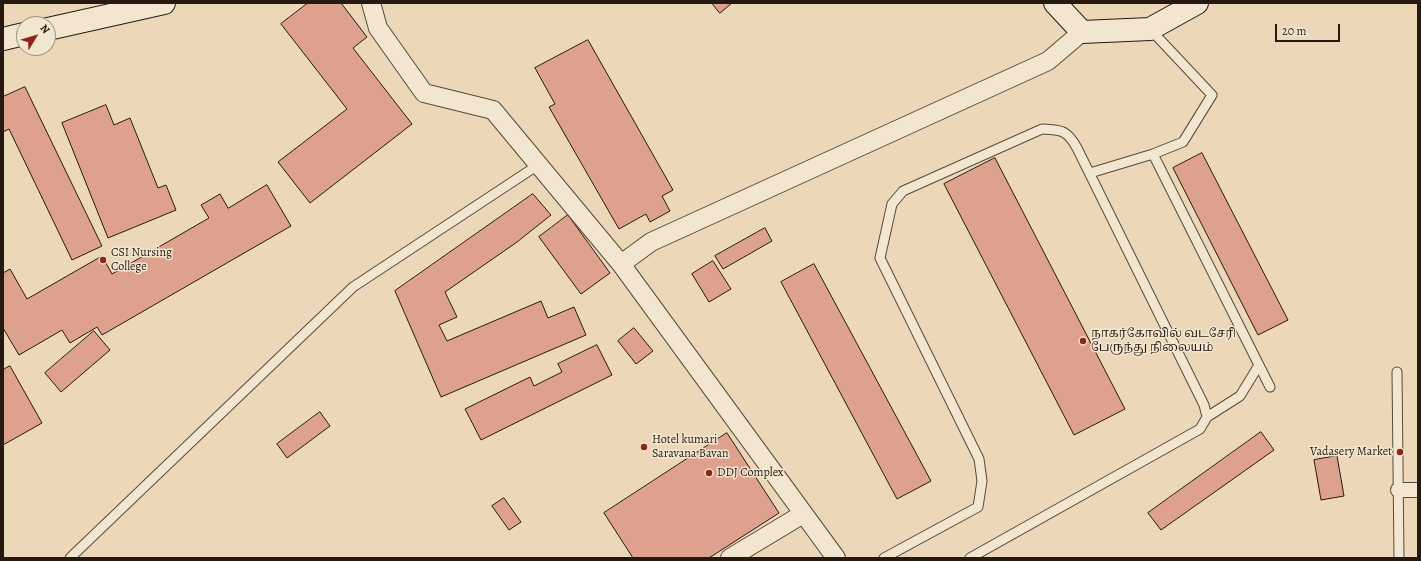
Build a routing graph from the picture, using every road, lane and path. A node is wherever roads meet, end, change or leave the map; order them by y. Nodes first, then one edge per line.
1 (164, 3) edge
2 (371, 3) edge
3 (1055, 3) edge
4 (1197, 3) edge
5 (56, 27) edge
6 (1150, 30) junction
7 (1082, 32) junction
8 (16, 36) edge
9 (3, 39) edge
10 (1153, 154) junction
11 (538, 165) junction
12 (1090, 173) junction
13 (621, 264) junction
14 (1259, 365) junction
15 (1397, 372) dead end
16 (1270, 387) dead end
17 (1207, 417) junction
18 (1398, 490) junction
19 (1418, 490) edge
20 (804, 514) junction
21 (70, 558) edge
22 (730, 558) edge
23 (836, 558) edge
24 (884, 558) edge
25 (970, 558) edge
26 (1399, 558) edge

1 - 5 main road
2 - 11 street
3 - 7 main road
4 - 6 main road
6 - 7 main road
6 - 10 lane
7 - 13 street
8 - 9 main road
10 - 12 lane
10 - 14 lane
11 - 13 street
11 - 21 lane
12 - 17 lane
12 - 24 lane
13 - 20 street
14 - 16 lane
14 - 17 lane
15 - 18 lane
17 - 25 lane
18 - 19 street
18 - 26 lane
20 - 22 street
20 - 23 street

